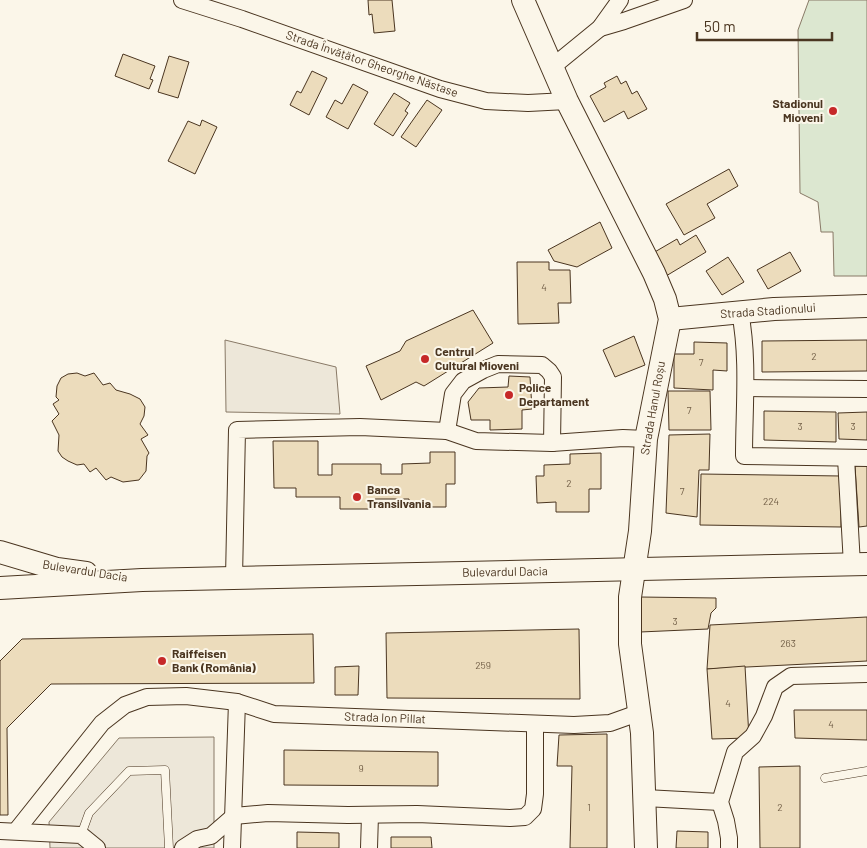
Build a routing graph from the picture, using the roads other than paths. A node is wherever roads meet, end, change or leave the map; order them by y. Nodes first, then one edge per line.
1 (182, 0) edge
2 (523, 0) edge
3 (620, 0) edge
4 (684, 0) edge
5 (600, 28) junction
6 (551, 68) junction
7 (567, 101) junction
8 (867, 306) edge
9 (740, 312) junction
10 (670, 319) junction
11 (746, 388) junction
12 (867, 389) edge
13 (447, 431) junction
14 (646, 439) junction
15 (552, 443) junction
16 (846, 458) junction
17 (867, 458) edge
18 (0, 552) edge
19 (859, 564) edge
20 (634, 569) junction
21 (234, 578) junction
22 (142, 580) junction
23 (0, 588) edge
24 (867, 674) edge
25 (237, 702) junction
26 (638, 713) junction
27 (535, 724) junction
28 (867, 771) edge
29 (825, 778) dead end
30 (645, 798) junction
31 (720, 802) junction
32 (370, 815) junction
33 (234, 816) junction
34 (8, 831) edge
35 (81, 835) junction
36 (97, 848) edge
37 (169, 848) edge
38 (183, 848) edge
39 (232, 848) edge
40 (369, 848) edge
41 (646, 848) edge
42 (729, 848) edge

1 - 7 street, Strada Învățător Gheorghe Năstase
2 - 6 street, Strada Hanul Roșu
3 - 5 street
4 - 5 street
5 - 6 street
6 - 7 street, Strada Hanul Roșu
7 - 10 street, Strada Hanul Roșu
8 - 9 street, Strada Stadionului
9 - 10 street, Strada Stadionului
9 - 11 street
10 - 14 street, Strada Hanul Roșu
11 - 12 street
11 - 16 street
13 - 15 street
13 - 15 street
13 - 21 street
14 - 15 street
14 - 20 street, Strada Hanul Roșu
16 - 17 street
16 - 19 street
18 - 22 street, Bulevardul Dacia
19 - 20 street, Bulevardul Dacia
20 - 21 street, Bulevardul Dacia
20 - 26 street, Strada Hanul Roșu
21 - 22 street, Bulevardul Dacia
22 - 23 street, Bulevardul Dacia
24 - 31 street
25 - 27 street, Strada Ion Pillat
25 - 33 street
25 - 34 street, Strada Ion Pillat
26 - 27 street, Strada Ion Pillat
26 - 30 street, Strada Hanul Roșu
27 - 32 street
28 - 29 lane
30 - 31 street
30 - 41 street, Strada Hanul Roșu
31 - 42 street
32 - 33 street
32 - 40 street
33 - 38 street
33 - 39 street
34 - 35 street, Strada Ion Pillat
35 - 36 street
35 - 37 lane

